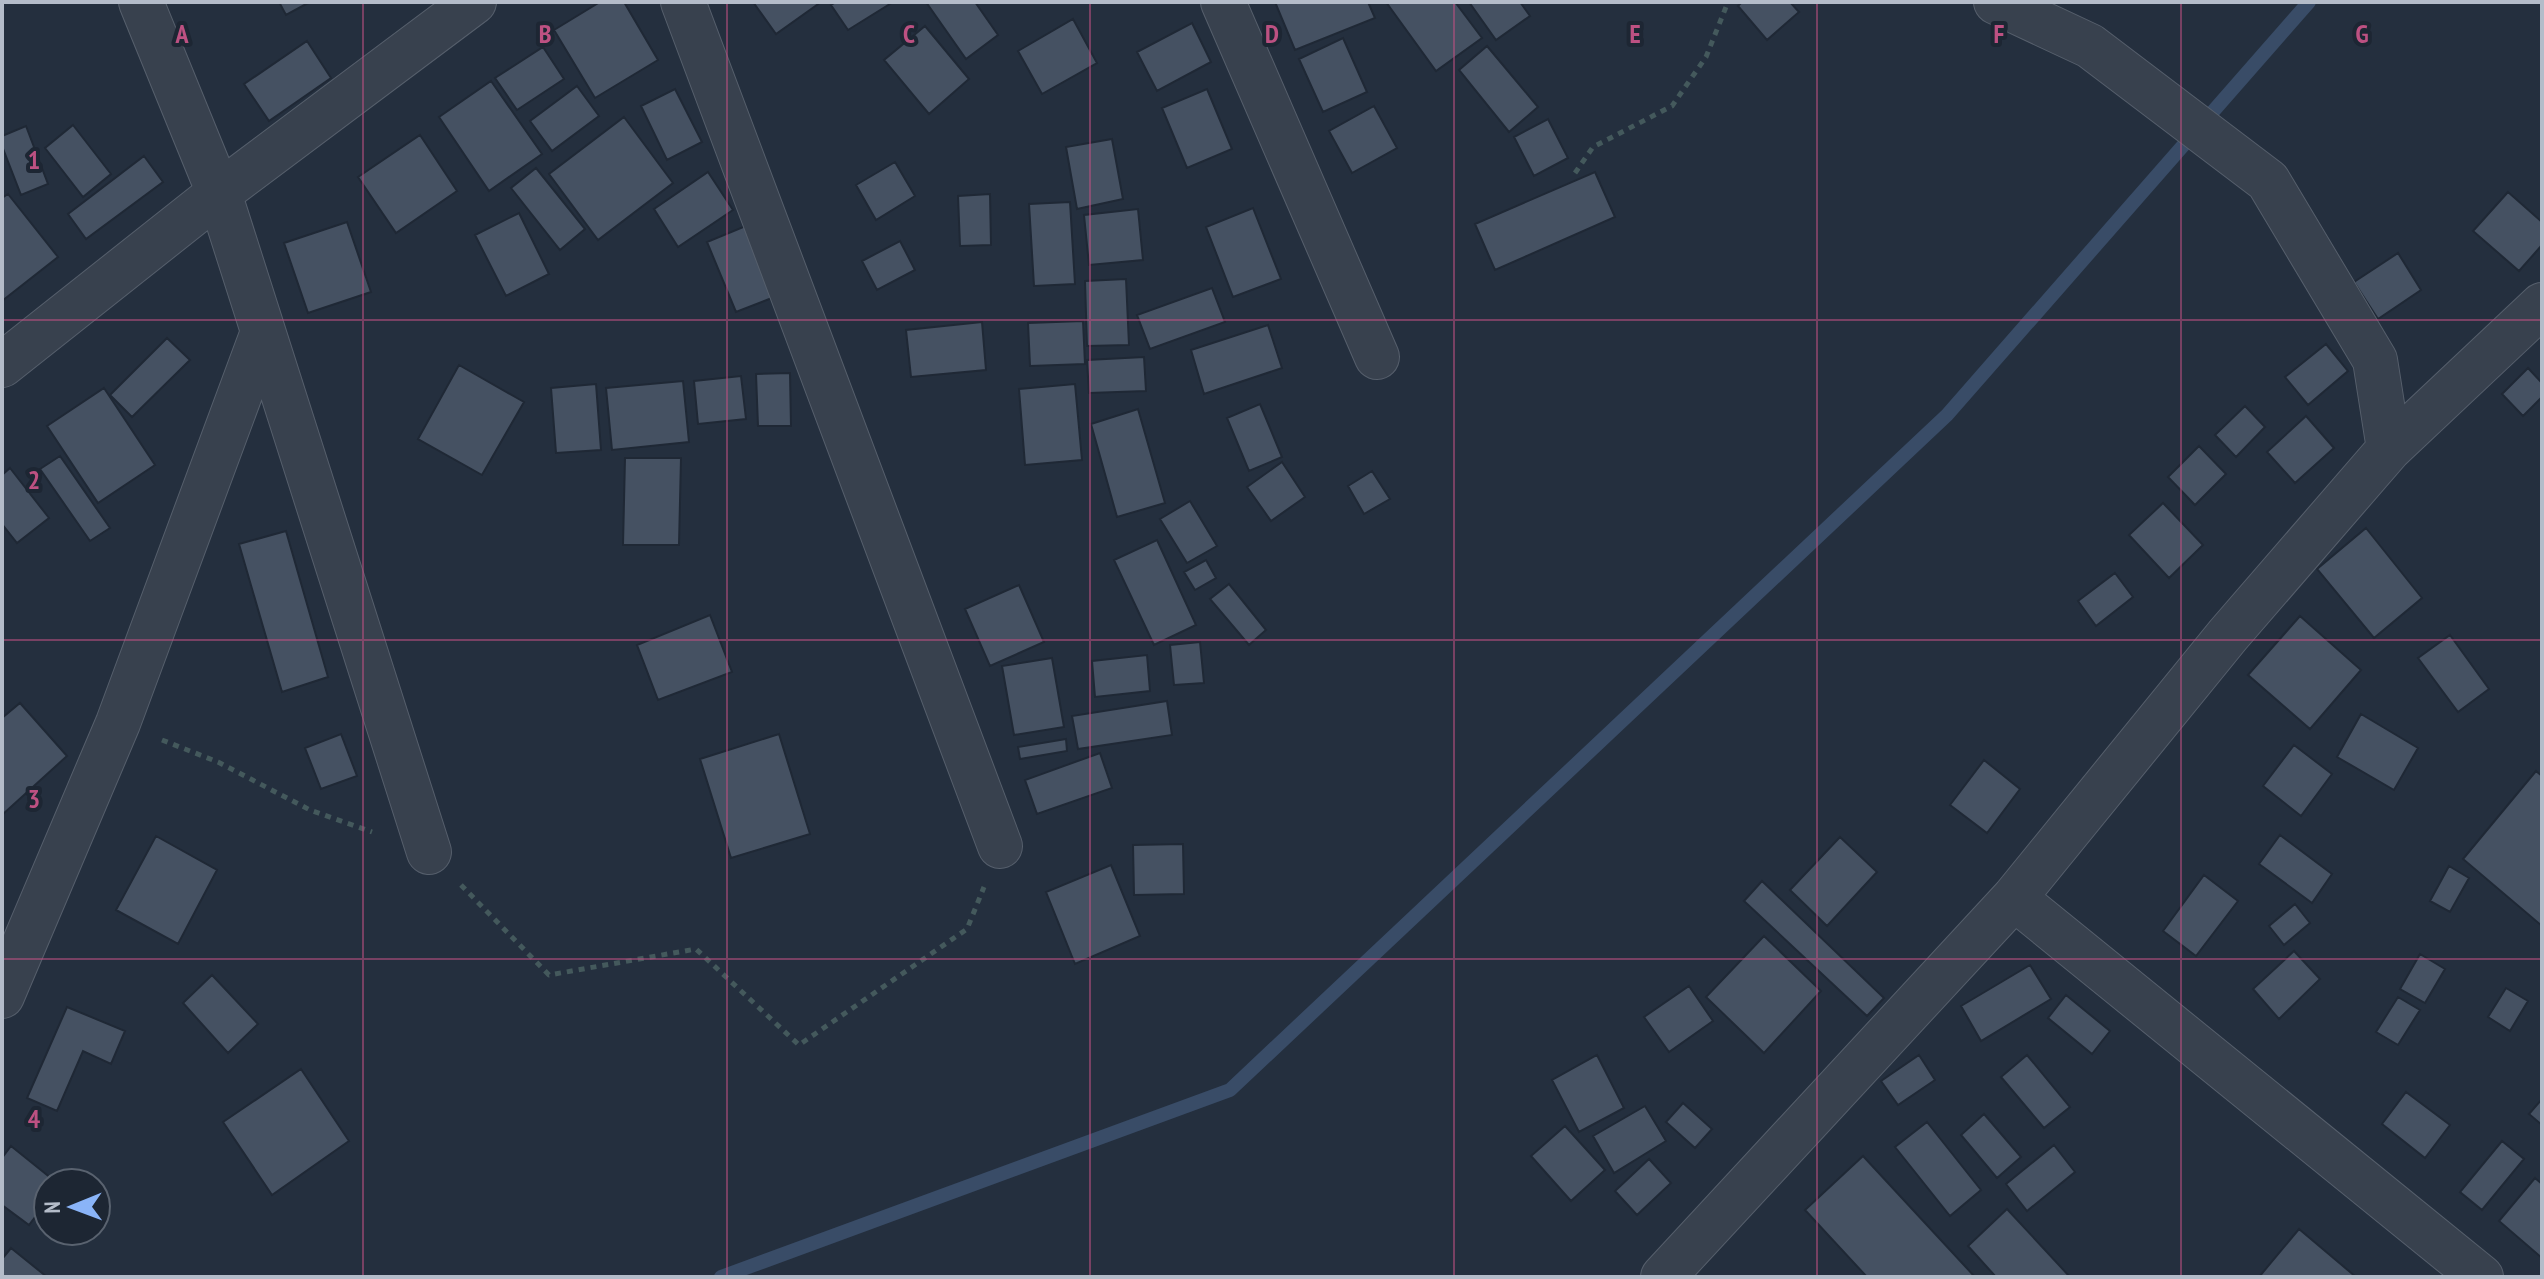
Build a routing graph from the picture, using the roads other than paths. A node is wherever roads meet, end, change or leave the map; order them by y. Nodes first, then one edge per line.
1 (141, 2) edge
2 (474, 2) edge
3 (683, 2) edge
4 (1223, 2) edge
5 (1996, 2) edge
6 (219, 193) junction
7 (2542, 305) edge
8 (263, 332) junction
9 (1377, 357) dead end
10 (2, 365) edge
11 (2389, 449) junction
12 (1000, 846) road end
13 (429, 852) road end
14 (2014, 898) junction
15 (2, 996) edge
16 (1663, 1277) edge
17 (2481, 1277) edge

1 - 6 street
2 - 6 street
3 - 12 street
4 - 9 street
5 - 11 street
6 - 8 street
6 - 10 street
7 - 11 street
8 - 13 street
8 - 15 street
11 - 14 street
14 - 16 street
14 - 17 street

